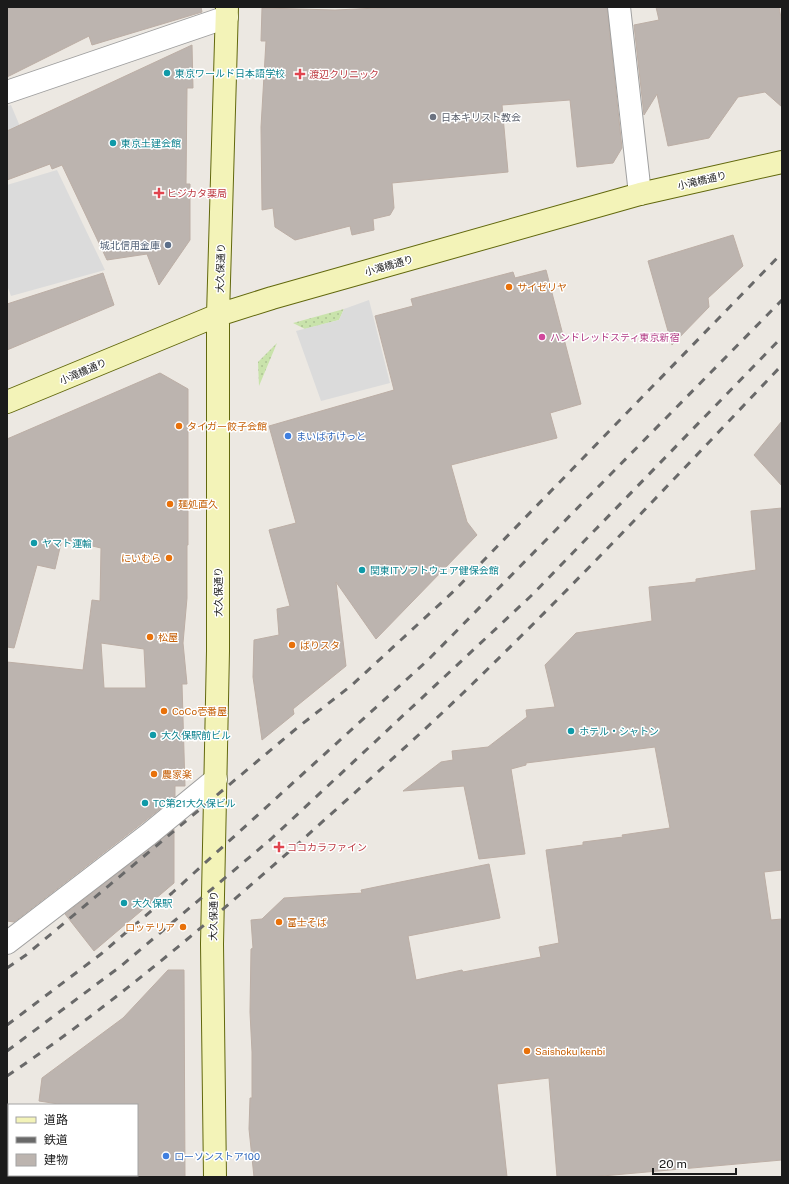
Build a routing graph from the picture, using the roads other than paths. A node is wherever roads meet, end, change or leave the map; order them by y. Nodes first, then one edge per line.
1 (619, 7) edge
2 (227, 12) edge
3 (7, 92) edge
4 (782, 162) edge
5 (640, 194) junction
6 (218, 315) junction
7 (7, 402) edge
8 (216, 779) junction
9 (7, 943) edge
10 (215, 1177) edge

1 - 5 street
2 - 3 street
2 - 6 main road, 大久保通り
4 - 5 main road, 小滝橋通り
5 - 6 main road, 小滝橋通り
6 - 7 main road, 小滝橋通り
6 - 8 main road, 大久保通り
8 - 9 street
8 - 10 main road, 大久保通り

